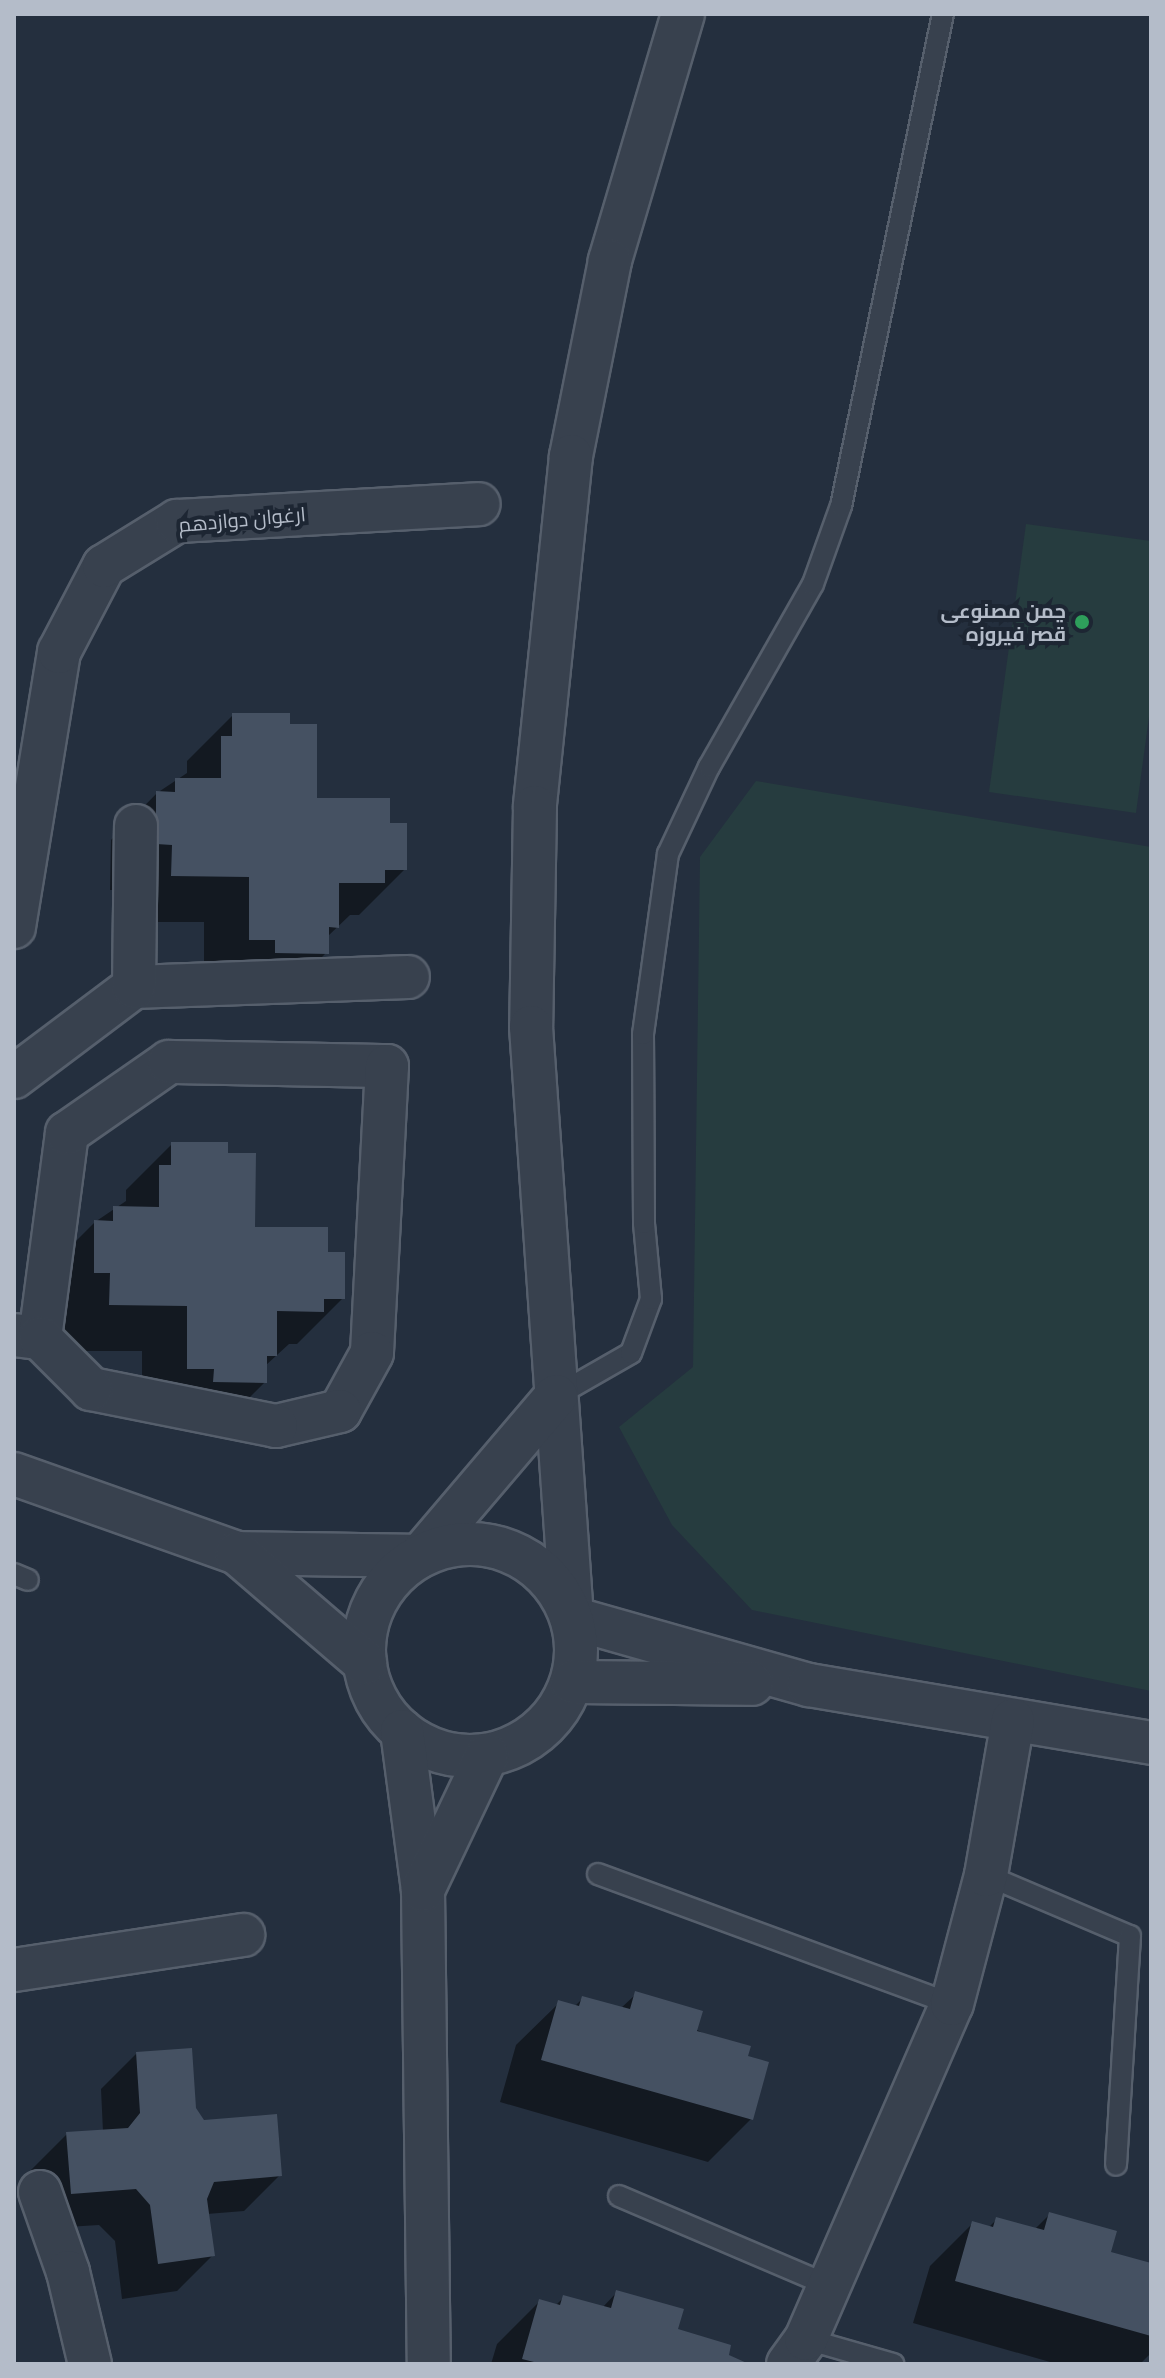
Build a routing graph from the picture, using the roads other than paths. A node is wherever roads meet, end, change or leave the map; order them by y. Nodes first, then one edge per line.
1 (683, 14) edge
2 (943, 14) edge
3 (479, 504) dead end
4 (30, 730) edge
5 (136, 826) dead end
6 (14, 927) edge
7 (408, 977) dead end
8 (134, 987) junction
9 (14, 1077) edge
10 (27, 1337) edge
11 (556, 1396) junction
12 (14, 1474) edge
13 (237, 1553) junction
14 (420, 1556) junction
15 (572, 1618) junction
16 (365, 1663) junction
17 (572, 1682) junction
18 (809, 1685) junction
19 (1013, 1720) junction
20 (402, 1731) junction
21 (1151, 1743) edge
22 (487, 1755) junction
23 (598, 1874) dead end
24 (986, 1875) junction
25 (423, 1890) junction
26 (243, 1935) dead end
27 (14, 1970) edge
28 (952, 2004) junction
29 (1116, 2165) dead end
30 (40, 2192) dead end
31 (619, 2196) dead end
32 (830, 2286) junction
33 (797, 2351) edge
34 (90, 2364) edge
35 (429, 2364) edge
36 (893, 2364) edge

1 - 11 street
2 - 11 lane
3 - 4 street, ارغوان دوازدهم
4 - 6 street, ارغوان دوازدهم
5 - 8 street
7 - 8 street
8 - 9 street
10 - 10 street
11 - 14 street
11 - 15 street
12 - 13 street
13 - 14 street
13 - 16 street
14 - 15 street
14 - 16 street
15 - 17 street
15 - 18 street
16 - 20 street
17 - 18 street
17 - 22 street
18 - 19 street
19 - 21 street
19 - 24 street
20 - 22 street
20 - 25 street
22 - 25 street
23 - 28 lane
24 - 28 street
24 - 29 lane
25 - 35 street
26 - 27 street
28 - 32 street
30 - 34 street
31 - 32 lane
32 - 33 street
33 - 36 lane

